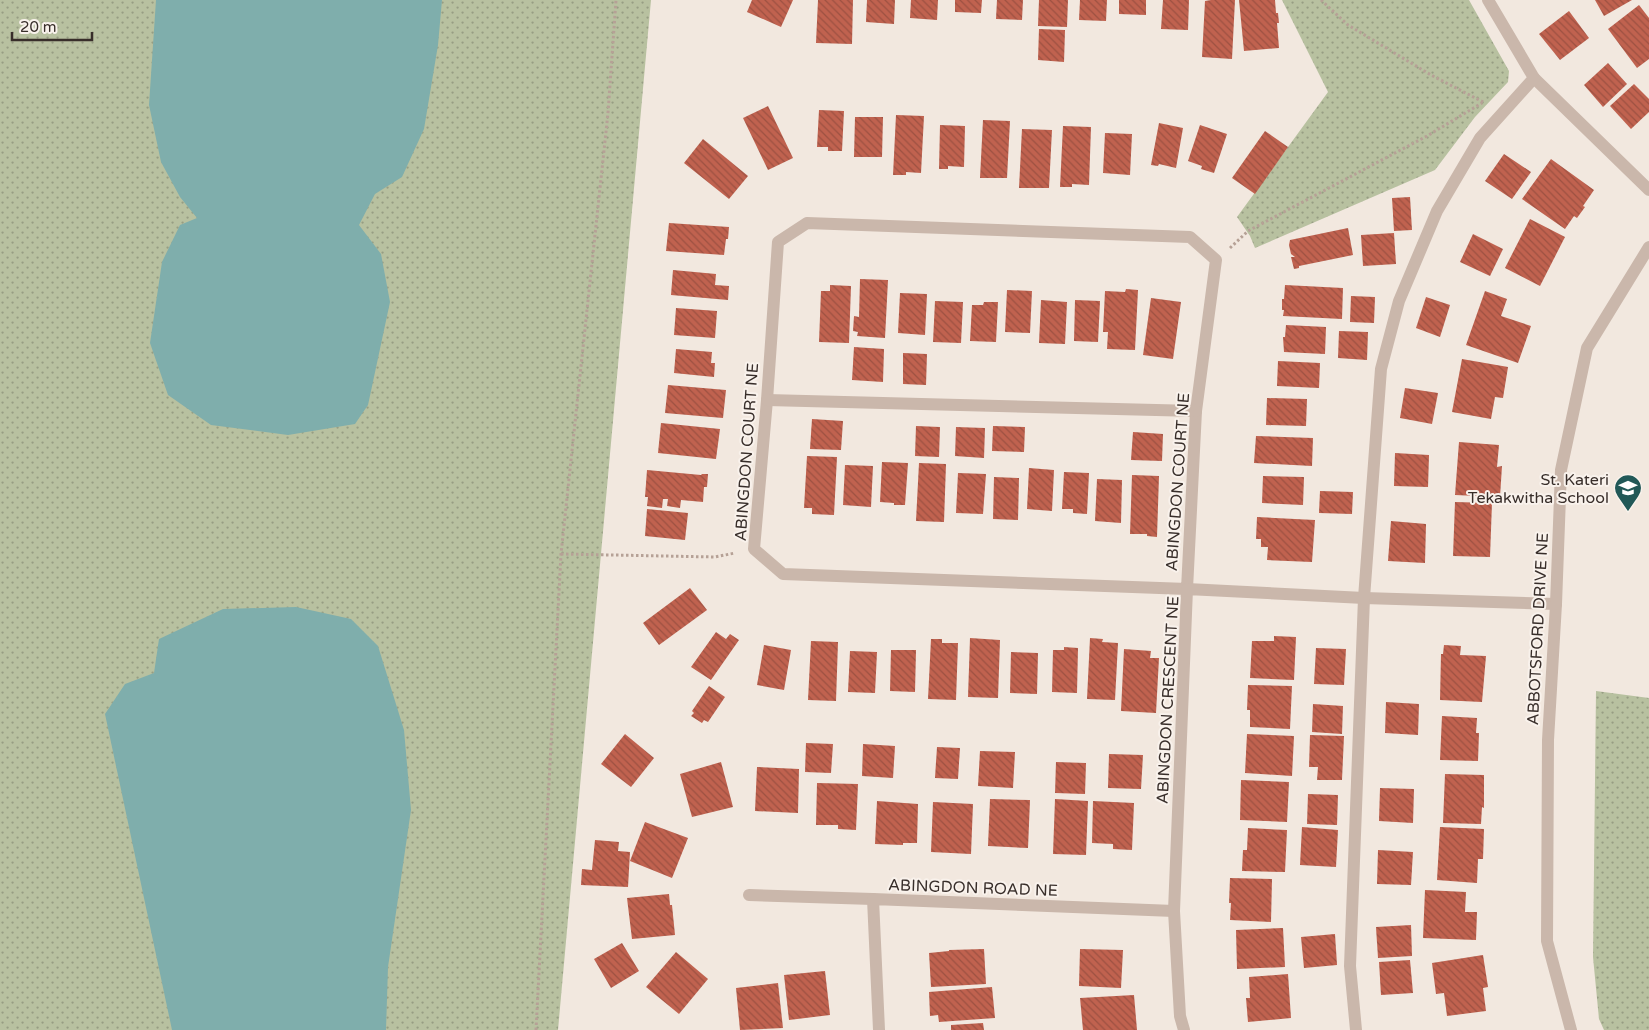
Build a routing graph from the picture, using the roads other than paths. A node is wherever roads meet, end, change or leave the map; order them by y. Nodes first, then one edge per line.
1 (1488, 0) edge
2 (1534, 78) junction
3 (1649, 190) edge
4 (1649, 247) edge
5 (767, 400) junction
6 (1196, 411) junction
7 (1187, 589) junction
8 (1364, 598) junction
9 (1556, 604) junction
10 (749, 895) dead end
11 (873, 899) junction
12 (1174, 911) junction
13 (879, 1030) edge
14 (1184, 1030) edge
15 (1356, 1030) edge
16 (1571, 1030) edge

1 - 2 street
2 - 3 street
2 - 8 street
4 - 9 street, ABBOTSFORD DRIVE NE
5 - 6 street
5 - 6 street, ABINGDON COURT NE
5 - 7 street, ABINGDON COURT NE
6 - 7 street, ABINGDON COURT NE
7 - 8 street, ABINGDON CRESCENT NE
7 - 12 street, ABINGDON CRESCENT NE
8 - 9 street, ABINGDON CRESCENT NE
8 - 15 street
9 - 16 street, ABBOTSFORD DRIVE NE
10 - 11 street
11 - 12 street, ABINGDON ROAD NE
11 - 13 street, ABINGDON ROAD NE
12 - 14 street, ABINGDON CRESCENT NE

